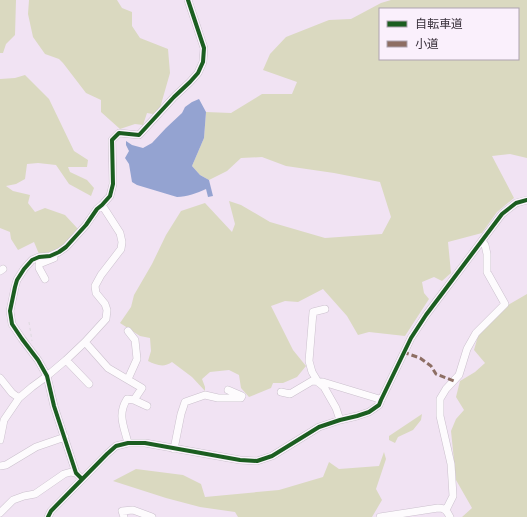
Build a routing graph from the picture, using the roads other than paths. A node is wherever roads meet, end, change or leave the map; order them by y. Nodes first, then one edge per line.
1 (188, 0) edge
2 (527, 200) edge
3 (102, 205) junction
4 (482, 241) junction
5 (66, 246) junction
6 (45, 279) dead end
7 (325, 309) dead end
8 (128, 331) dead end
9 (85, 342) junction
10 (66, 360) junction
11 (47, 376) junction
12 (0, 378) edge
13 (128, 379) junction
14 (318, 382) junction
15 (89, 384) dead end
16 (228, 390) dead end
17 (281, 392) dead end
18 (19, 398) junction
19 (134, 400) junction
20 (381, 400) junction
21 (147, 406) dead end
22 (2, 419) edge
23 (340, 420) junction
24 (65, 437) junction
25 (0, 440) edge
26 (128, 443) junction
27 (174, 449) junction
28 (0, 466) edge
29 (76, 473) junction
30 (82, 479) junction
31 (0, 513) edge
32 (448, 514) edge
33 (48, 517) edge
34 (124, 517) edge
35 (152, 517) edge
36 (380, 517) edge

1 - 3 street
2 - 4 street
3 - 5 street
3 - 9 street
4 - 20 street
4 - 32 street
5 - 6 street
5 - 11 street
7 - 14 street
8 - 13 street
9 - 10 street
9 - 13 street
10 - 11 street
10 - 15 street
11 - 18 street
11 - 24 street
12 - 18 street
13 - 19 street
14 - 17 street
14 - 20 street
14 - 23 street
16 - 27 street
18 - 22 street
19 - 21 street
19 - 26 street
20 - 23 street
22 - 25 street
23 - 27 street
24 - 28 street
24 - 29 street
26 - 27 street
26 - 30 street
29 - 30 street
29 - 31 street
30 - 33 street
32 - 36 street
34 - 35 street

